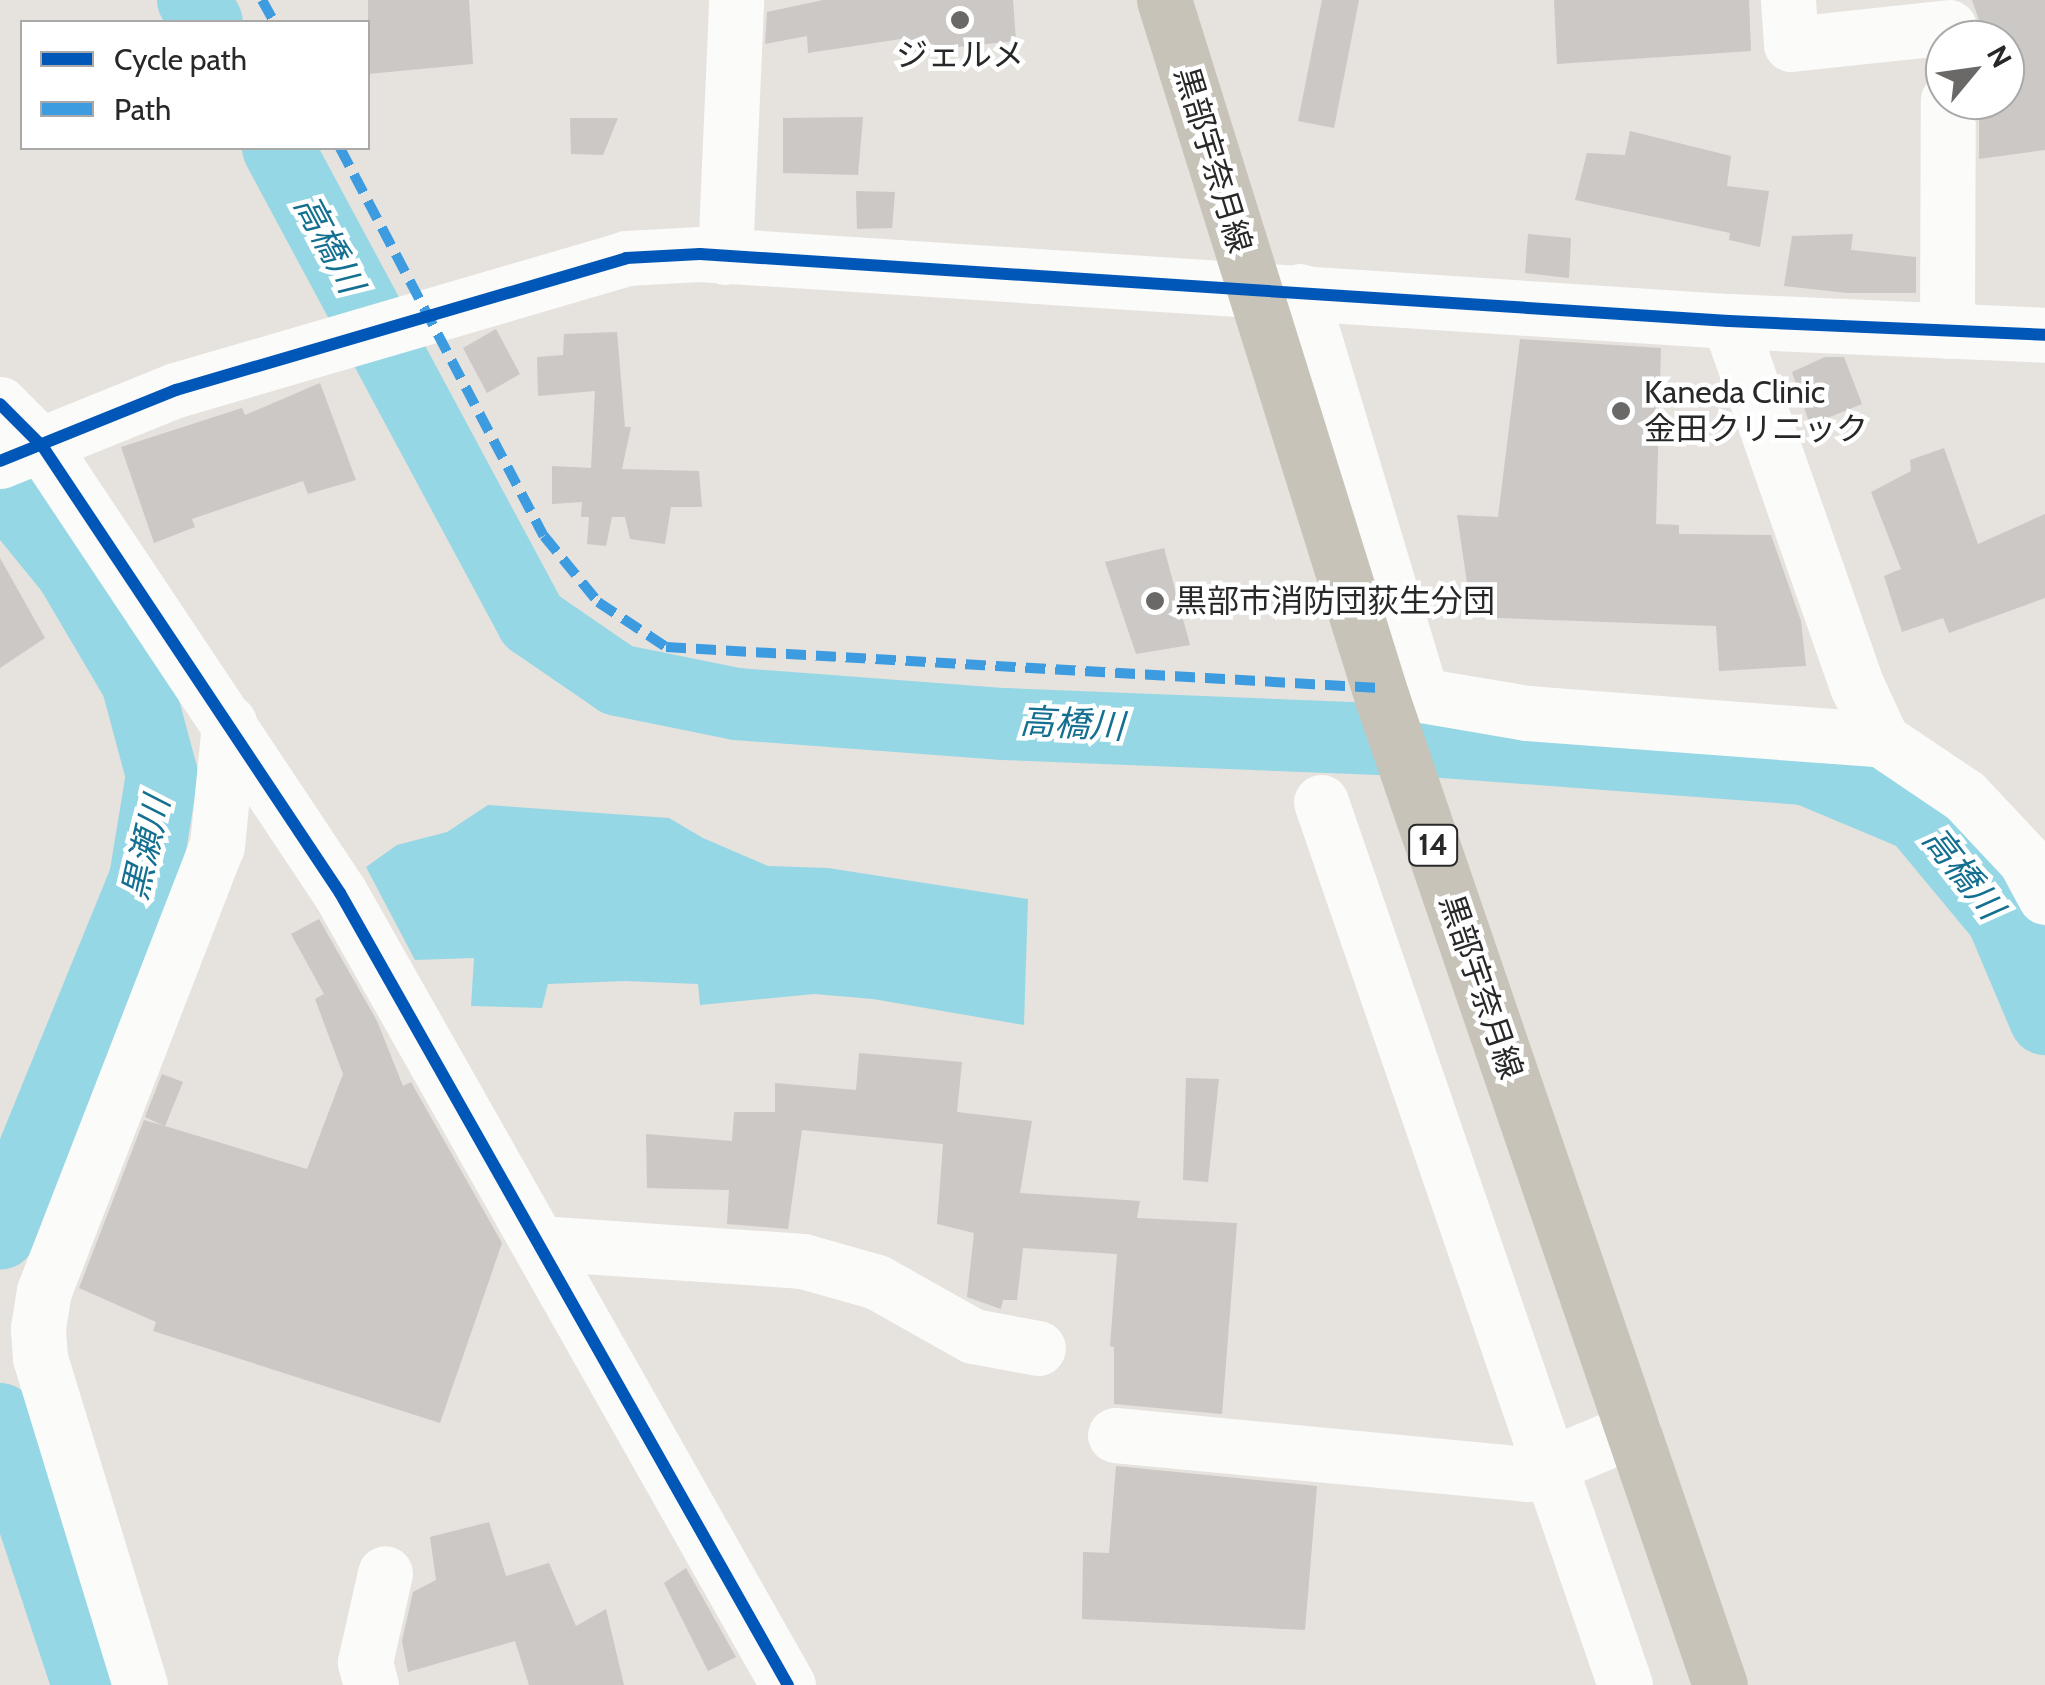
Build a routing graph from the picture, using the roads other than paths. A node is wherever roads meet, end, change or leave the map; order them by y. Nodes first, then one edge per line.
1 (736, 0) edge
2 (1164, 0) edge
3 (1788, 0) edge
4 (1925, 25) edge
5 (1948, 120) edge
6 (725, 256) junction
7 (1276, 289) junction
8 (1729, 321) junction
9 (1946, 331) junction
10 (2045, 335) edge
11 (0, 404) edge
12 (19, 455) edge
13 (228, 723) junction
14 (1882, 740) junction
15 (1321, 802) dead end
16 (2045, 896) edge
17 (539, 1243) junction
18 (1038, 1348) dead end
19 (1633, 1430) junction
20 (1115, 1435) dead end
21 (1552, 1464) junction
22 (385, 1573) dead end
23 (140, 1685) edge
24 (371, 1685) edge
25 (788, 1685) edge
26 (1625, 1685) edge
27 (1720, 1685) edge

1 - 6 street
2 - 7 main road, 黒部宇奈月線 / 14
3 - 4 street
5 - 9 street
6 - 7 street
6 - 12 street
7 - 8 street
7 - 14 street
7 - 19 main road, 黒部宇奈月線 / 14
8 - 9 street
8 - 14 street
9 - 10 street
11 - 12 street
12 - 13 street
13 - 17 street
13 - 23 street
14 - 16 street
15 - 21 street
17 - 18 street
17 - 25 street
19 - 21 street
19 - 27 main road, 黒部宇奈月線 / 14
20 - 21 street
21 - 26 street
22 - 24 street

